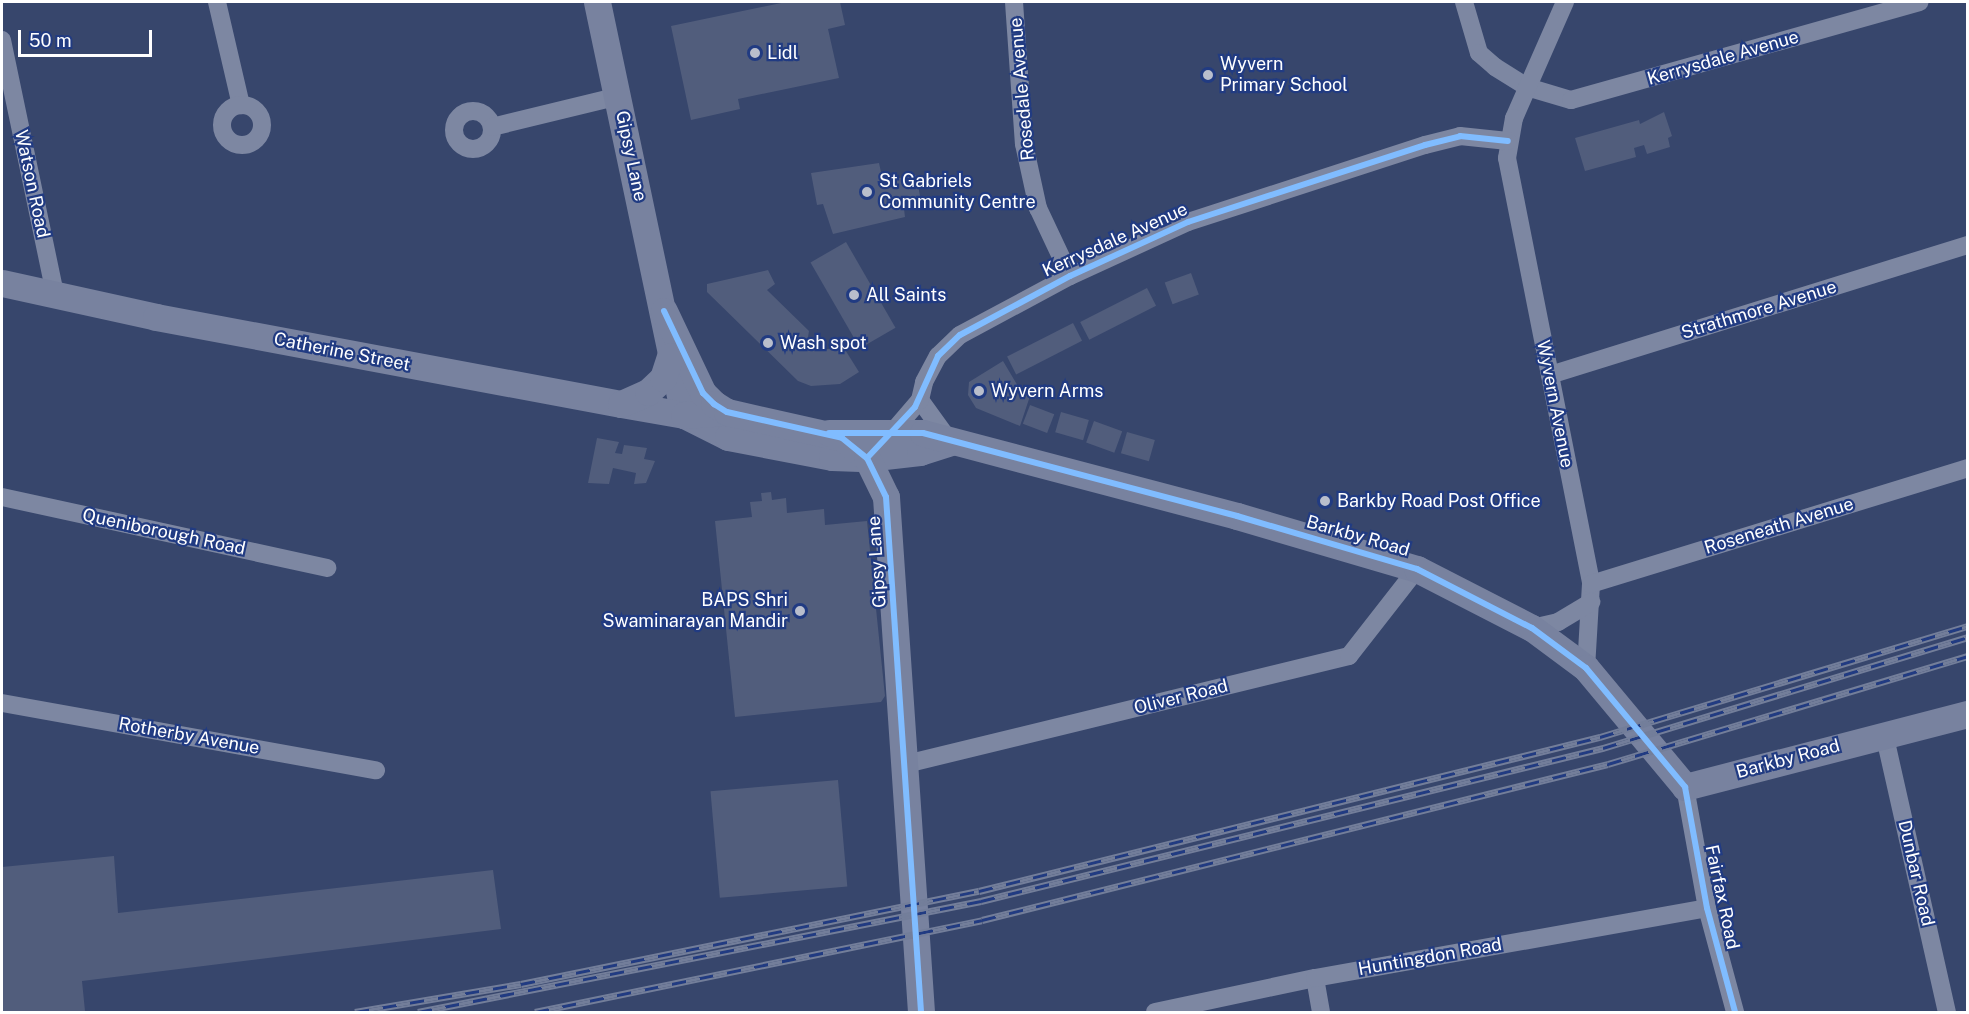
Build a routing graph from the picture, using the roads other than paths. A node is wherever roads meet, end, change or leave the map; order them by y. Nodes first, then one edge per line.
1 (217, 2) edge
2 (597, 2) edge
3 (1014, 2) edge
4 (1464, 2) edge
5 (1565, 2) edge
6 (1919, 2) edge
7 (2, 40) edge
8 (1527, 87) junction
9 (619, 96) junction
10 (241, 105) dead end
11 (492, 127) dead end
12 (1508, 141) junction
13 (1968, 245) edge
14 (1070, 276) junction
15 (2, 283) edge
16 (55, 293) junction
17 (664, 311) junction
18 (670, 356) junction
19 (1550, 375) junction
20 (920, 400) junction
21 (621, 404) junction
22 (727, 412) junction
23 (684, 415) junction
24 (894, 431) junction
25 (829, 432) junction
26 (951, 442) junction
27 (920, 453) junction
28 (867, 458) junction
29 (1968, 468) edge
30 (2, 497) edge
31 (886, 498) junction
32 (327, 568) dead end
33 (1417, 569) junction
34 (1591, 593) junction
35 (1532, 628) junction
36 (1586, 668) junction
37 (2, 703) edge
38 (1968, 714) edge
39 (1884, 733) junction
40 (906, 764) junction
41 (376, 770) dead end
42 (1685, 787) junction
43 (1707, 908) junction
44 (1315, 978) junction
45 (921, 1012) edge
46 (1155, 1012) edge
47 (1321, 1012) edge
48 (1735, 1012) edge
49 (1947, 1012) edge

1 - 10 street
2 - 9 street, Gipsy Lane
3 - 14 street, Rosedale Avenue
4 - 8 street
5 - 8 street
6 - 8 street, Kerrysdale Avenue
7 - 16 street, Watson Road
8 - 12 street
9 - 11 street
9 - 17 street, Gipsy Lane
12 - 14 street, Kerrysdale Avenue
12 - 19 street, Wyvern Avenue
13 - 19 street, Strathmore Avenue
14 - 20 street, Kerrysdale Avenue
15 - 16 street, Catherine Street
16 - 21 street, Catherine Street
17 - 18 street, Gipsy Lane
17 - 22 street, Gipsy Lane
18 - 21 street
18 - 23 street, Gipsy Lane
19 - 34 street, Wyvern Avenue
20 - 24 street, Kerrysdale Avenue
20 - 26 street
21 - 23 street, Catherine Street
22 - 23 street
22 - 25 street, Gipsy Lane
23 - 28 street
24 - 25 street, Barkby Road
24 - 26 street, Barkby Road
24 - 28 street, Kerrysdale Avenue
25 - 28 street, Gipsy Lane
26 - 27 street
26 - 33 street, Barkby Road
27 - 28 street
27 - 31 street
28 - 31 street, Gipsy Lane
29 - 34 street, Roseneath Avenue
30 - 32 street, Queniborough Road
31 - 40 street, Gipsy Lane
33 - 35 street, Barkby Road
33 - 40 street, Oliver Road
34 - 35 street
34 - 36 street, Wyvern Avenue
35 - 36 street, Barkby Road
36 - 42 street, Barkby Road
37 - 41 street, Rotherby Avenue
38 - 39 street, Barkby Road
39 - 42 street, Barkby Road
39 - 49 street, Dunbar Road
40 - 45 street, Gipsy Lane
42 - 43 street, Fairfax Road
43 - 44 street, Huntingdon Road
43 - 48 street, Fairfax Road
44 - 46 street, Huntingdon Road
44 - 47 street

